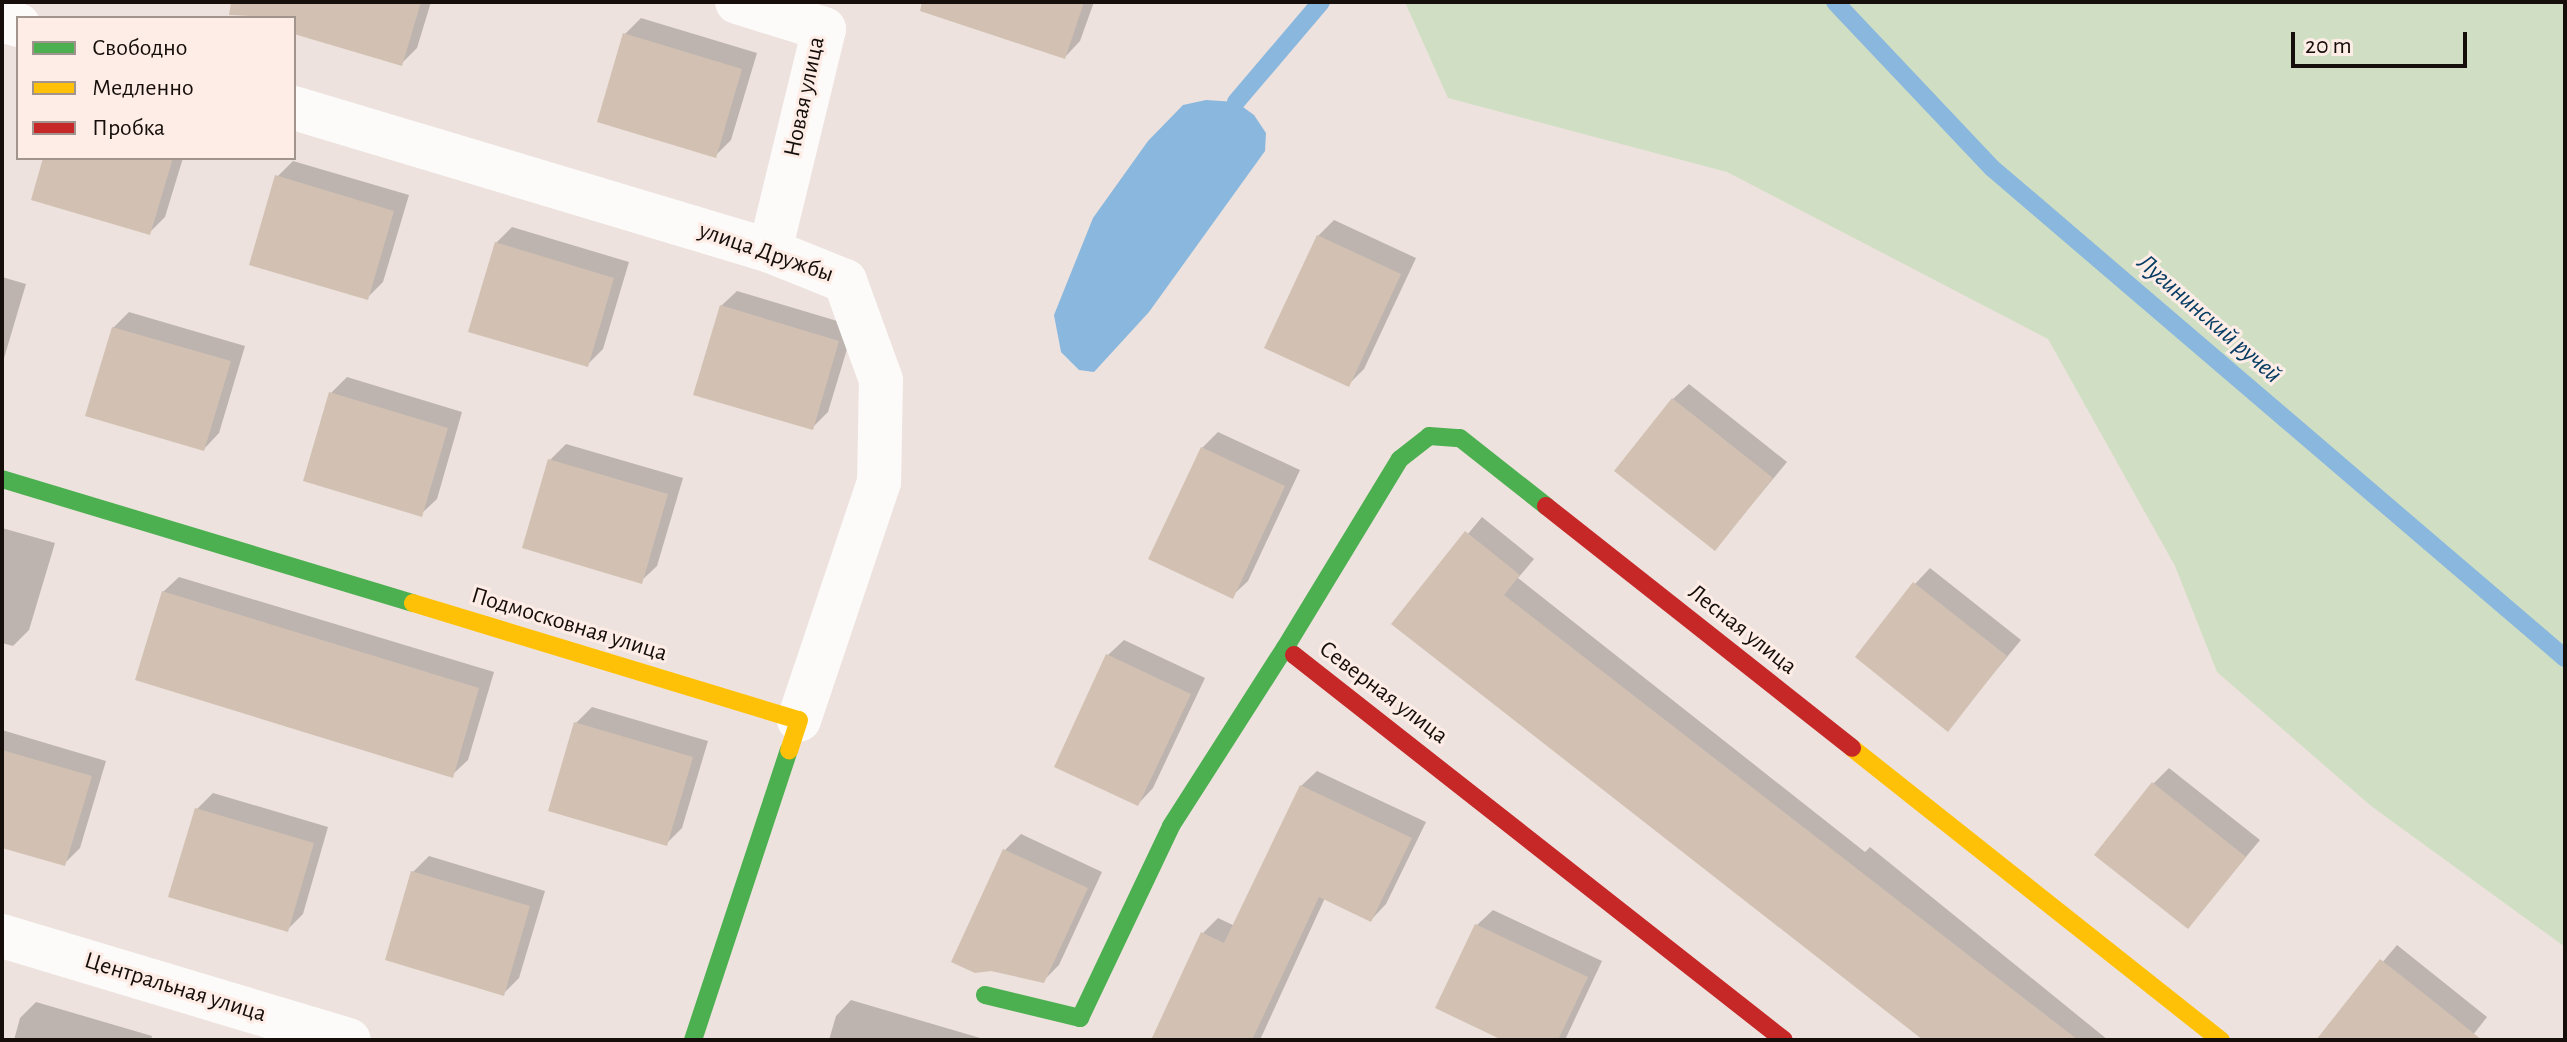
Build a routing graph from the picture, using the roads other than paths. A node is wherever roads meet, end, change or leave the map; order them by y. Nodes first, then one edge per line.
1 (737, 2) edge
2 (296, 109) edge
3 (770, 251) junction
4 (2, 479) edge
5 (1285, 648) junction
6 (799, 720) junction
7 (2, 936) edge
8 (985, 995) dead end
9 (349, 1040) edge
10 (693, 1040) edge
11 (1784, 1040) edge
12 (2221, 1040) edge

1 - 3 street, Новая улица
2 - 3 street, улица Дружбы
3 - 6 street, улица Дружбы
4 - 6 street, Подмосковная улица
5 - 8 street, Северная улица
5 - 11 street, Северная улица
5 - 12 street, Лесная улица
6 - 10 street
7 - 9 street, Центральная улица

